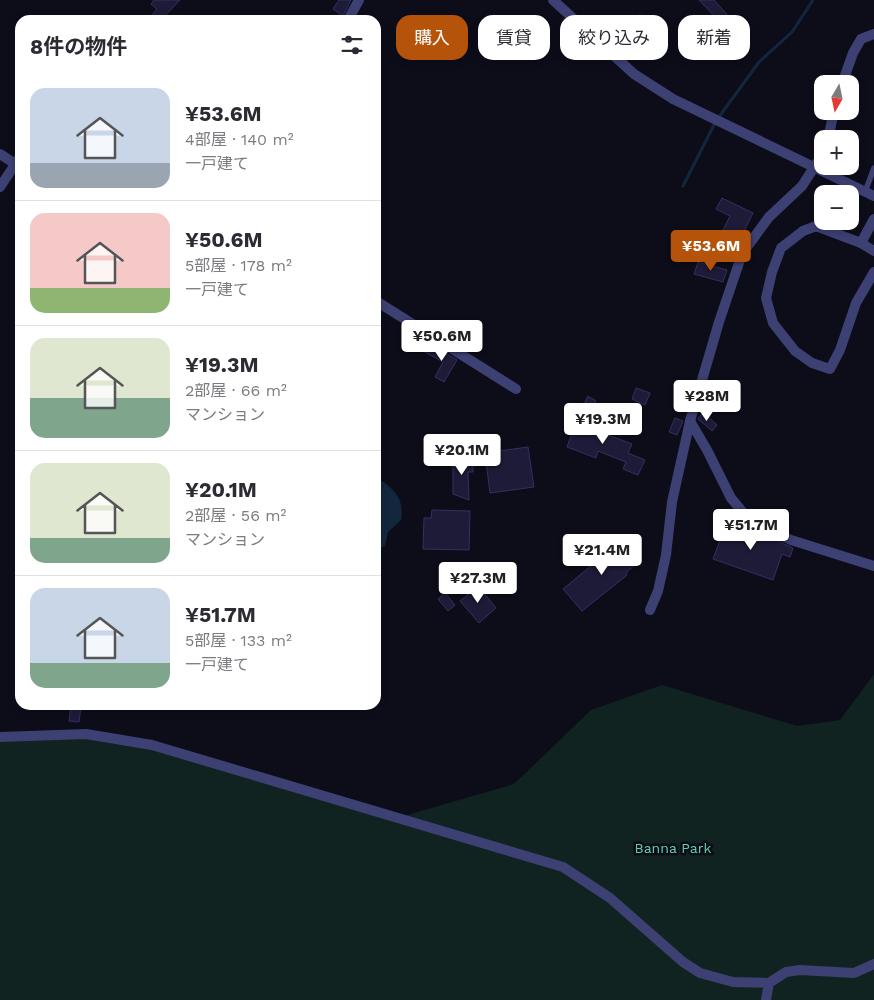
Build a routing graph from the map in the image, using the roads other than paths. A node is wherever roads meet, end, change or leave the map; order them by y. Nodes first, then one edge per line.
1 (359, 0) edge
2 (553, 0) edge
3 (351, 15) edge
4 (874, 34) edge
5 (845, 75) edge
6 (0, 154) edge
7 (15, 162) edge
8 (15, 167) edge
9 (814, 167) edge
10 (814, 168) edge
11 (874, 168) edge
12 (831, 175) edge
13 (0, 187) edge
14 (870, 194) edge
15 (874, 219) edge
16 (861, 243) junction
17 (874, 251) edge
18 (874, 272) edge
19 (381, 304) edge
20 (516, 389) dead end
21 (690, 421) junction
22 (874, 566) edge
23 (650, 610) dead end
24 (0, 737) edge
25 (874, 964) edge
26 (769, 983) junction
27 (766, 1000) edge

1 - 3 street
2 - 9 street
4 - 5 street
6 - 7 street
8 - 13 street
10 - 21 street
11 - 14 lane
12 - 14 street
15 - 16 street
16 - 17 street
16 - 18 street
19 - 20 street
21 - 22 street
21 - 23 street
24 - 26 street
25 - 26 street
26 - 27 street

